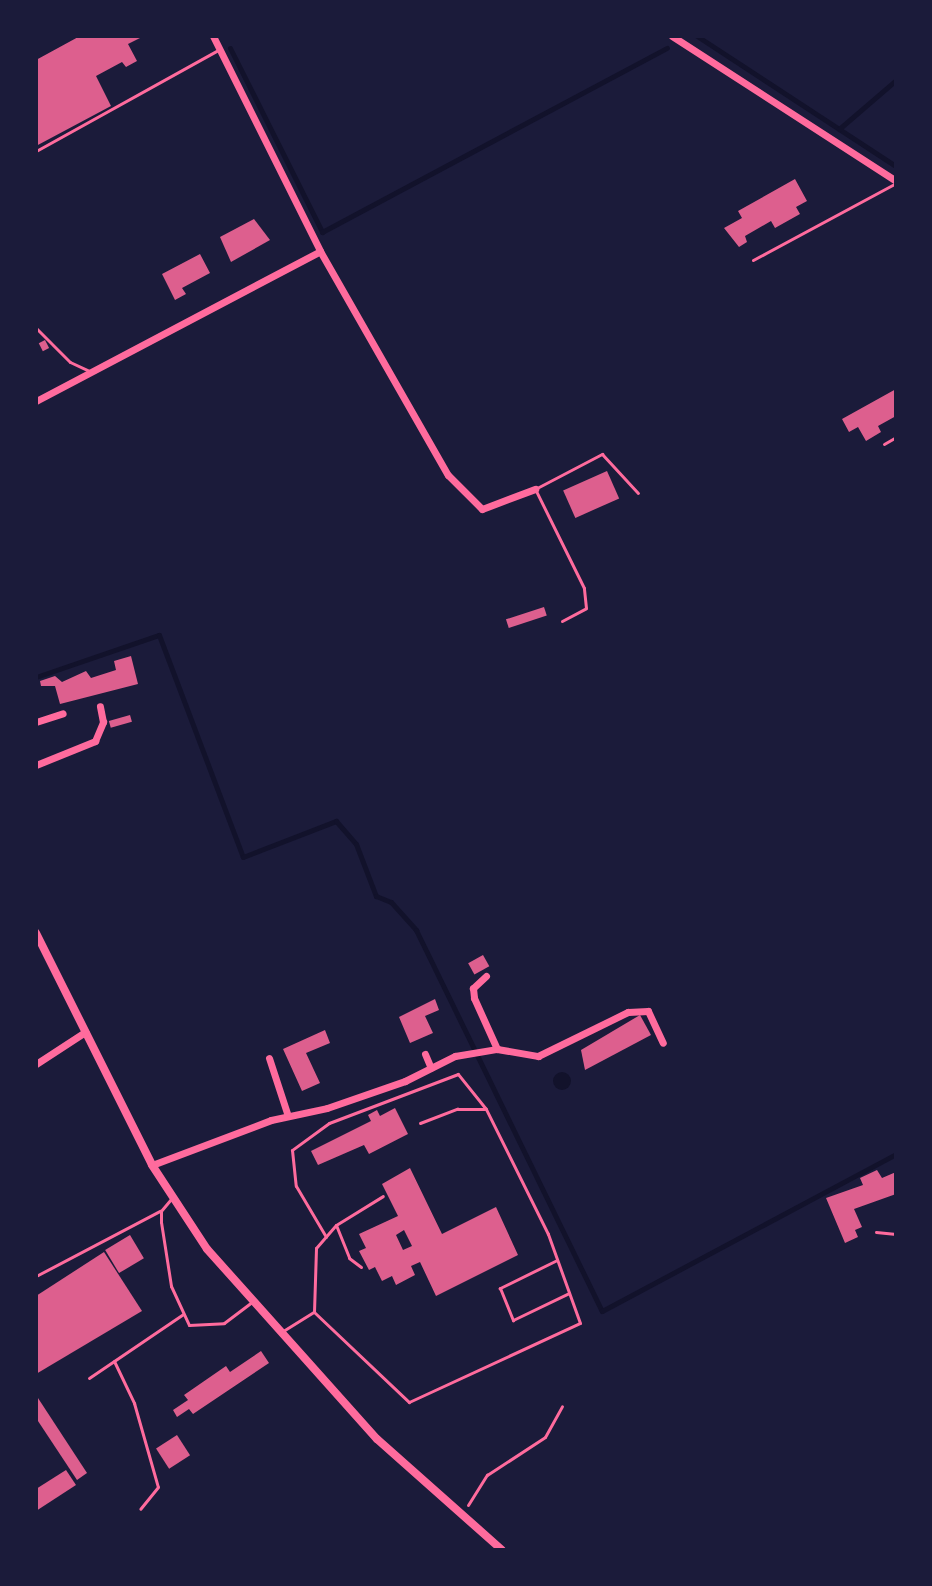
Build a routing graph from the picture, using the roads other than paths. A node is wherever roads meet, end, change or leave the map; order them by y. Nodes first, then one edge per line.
1 (213, 36) edge
2 (672, 36) edge
3 (219, 50) junction
4 (36, 151) edge
5 (896, 182) edge
6 (320, 251) junction
7 (753, 260) dead end
8 (36, 328) edge
9 (89, 371) junction
10 (36, 401) edge
11 (896, 437) edge
12 (884, 444) dead end
13 (535, 489) junction
14 (638, 493) dead end
15 (562, 621) dead end
16 (100, 706) dead end
17 (63, 713) dead end
18 (36, 722) edge
19 (36, 765) edge
20 (36, 933) edge
21 (486, 976) dead end
22 (85, 1032) junction
23 (663, 1043) dead end
24 (497, 1049) junction
25 (425, 1054) dead end
26 (269, 1058) dead end
27 (36, 1064) edge
28 (431, 1068) junction
29 (486, 1109) junction
30 (288, 1116) junction
31 (420, 1123) dead end
32 (152, 1165) junction
33 (383, 1196) dead end
34 (171, 1199) junction
35 (161, 1211) junction
36 (336, 1225) junction
37 (876, 1232) dead end
38 (896, 1234) edge
39 (326, 1237) junction
40 (557, 1260) junction
41 (361, 1267) dead end
42 (36, 1276) edge
43 (569, 1293) junction
44 (251, 1303) junction
45 (314, 1312) junction
46 (183, 1314) junction
47 (280, 1333) junction
48 (114, 1361) junction
49 (89, 1378) dead end
50 (140, 1509) dead end
51 (502, 1550) edge

1 - 3 street
2 - 5 street
3 - 4 lane
3 - 6 street
5 - 7 lane
6 - 9 street
6 - 13 street
8 - 9 lane
9 - 10 street
11 - 12 lane
13 - 14 lane
13 - 15 lane
16 - 19 street
17 - 18 street
20 - 22 street
21 - 24 street
22 - 27 street
22 - 32 street
23 - 24 street
24 - 28 street
25 - 28 street
26 - 30 street
28 - 30 street
29 - 31 lane
29 - 39 lane
29 - 40 lane
30 - 32 street
32 - 34 street
33 - 36 lane
34 - 35 lane
34 - 44 street
35 - 42 lane
35 - 46 lane
36 - 39 lane
36 - 41 lane
37 - 38 lane
39 - 45 lane
40 - 43 lane
40 - 43 lane
43 - 45 lane
44 - 46 lane
44 - 47 street
45 - 47 lane
46 - 48 lane
47 - 51 street
48 - 49 lane
48 - 50 lane

